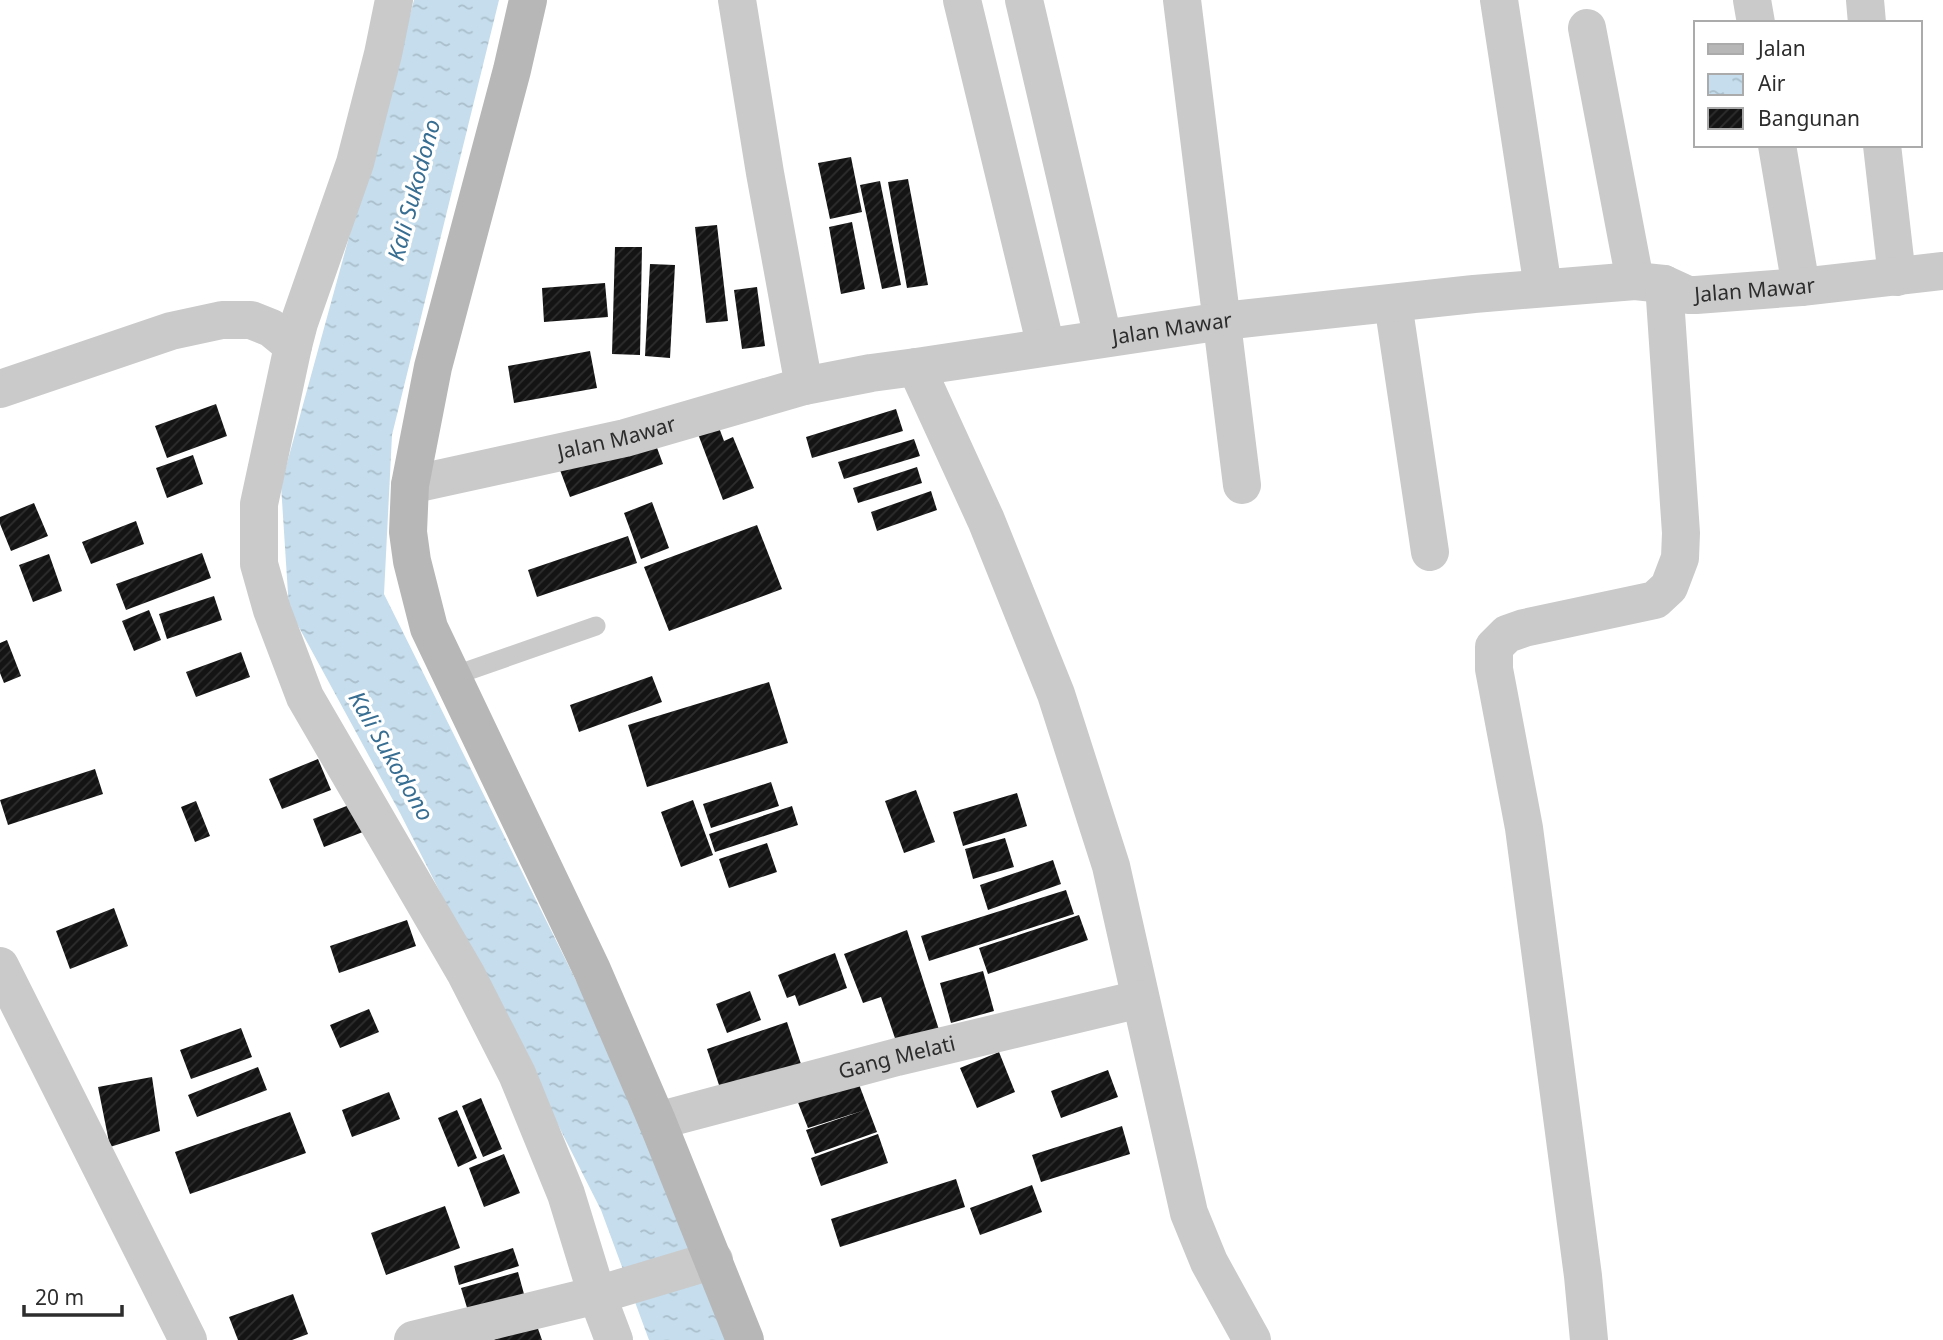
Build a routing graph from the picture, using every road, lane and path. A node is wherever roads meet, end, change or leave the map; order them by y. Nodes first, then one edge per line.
1 (394, 0) edge
2 (528, 0) edge
3 (737, 0) edge
4 (962, 0) edge
5 (1024, 0) edge
6 (1182, 0) edge
7 (1499, 0) edge
8 (1752, 0) edge
9 (1865, 0) edge
10 (1756, 21) edge
11 (1867, 21) edge
12 (1587, 28) dead end
13 (1777, 147) edge
14 (1882, 147) edge
15 (1943, 271) edge
16 (1897, 277) junction
17 (1650, 283) junction
18 (1801, 287) junction
19 (1544, 288) junction
20 (1393, 303) junction
21 (1223, 321) junction
22 (1104, 338) junction
23 (293, 346) junction
24 (1046, 347) junction
25 (916, 367) junction
26 (804, 386) junction
27 (0, 389) edge
28 (410, 485) junction
29 (1242, 485) dead end
30 (1430, 552) dead end
31 (596, 626) dead end
32 (453, 677) junction
33 (0, 966) edge
34 (1140, 999) junction
35 (657, 1121) junction
36 (711, 1260) junction
37 (607, 1292) junction
38 (188, 1340) edge
39 (414, 1340) edge
40 (614, 1340) edge
41 (745, 1340) edge
42 (1252, 1340) edge
43 (1589, 1340) edge

1 - 23 street
2 - 28 main road
3 - 26 street
4 - 24 street
5 - 22 street
6 - 21 street
7 - 19 street
8 - 10 street
9 - 11 street
12 - 17 street
13 - 18 street
14 - 16 street
15 - 16 street, Jalan Mawar
16 - 18 street, Jalan Mawar
17 - 18 street, Jalan Mawar
17 - 19 street, Jalan Mawar
17 - 43 street
19 - 20 street, Jalan Mawar
20 - 21 street, Jalan Mawar
20 - 30 street
21 - 22 street, Jalan Mawar
21 - 29 street
22 - 24 street, Jalan Mawar
23 - 27 street
23 - 37 street
24 - 25 street, Jalan Mawar
25 - 26 street, Jalan Mawar
25 - 34 street
26 - 28 street, Jalan Mawar
28 - 32 main road
31 - 32 lane
32 - 35 main road
33 - 38 street
34 - 35 street, Gang Melati
34 - 42 street
35 - 36 main road
36 - 37 street
36 - 41 main road
37 - 39 street
37 - 40 street

